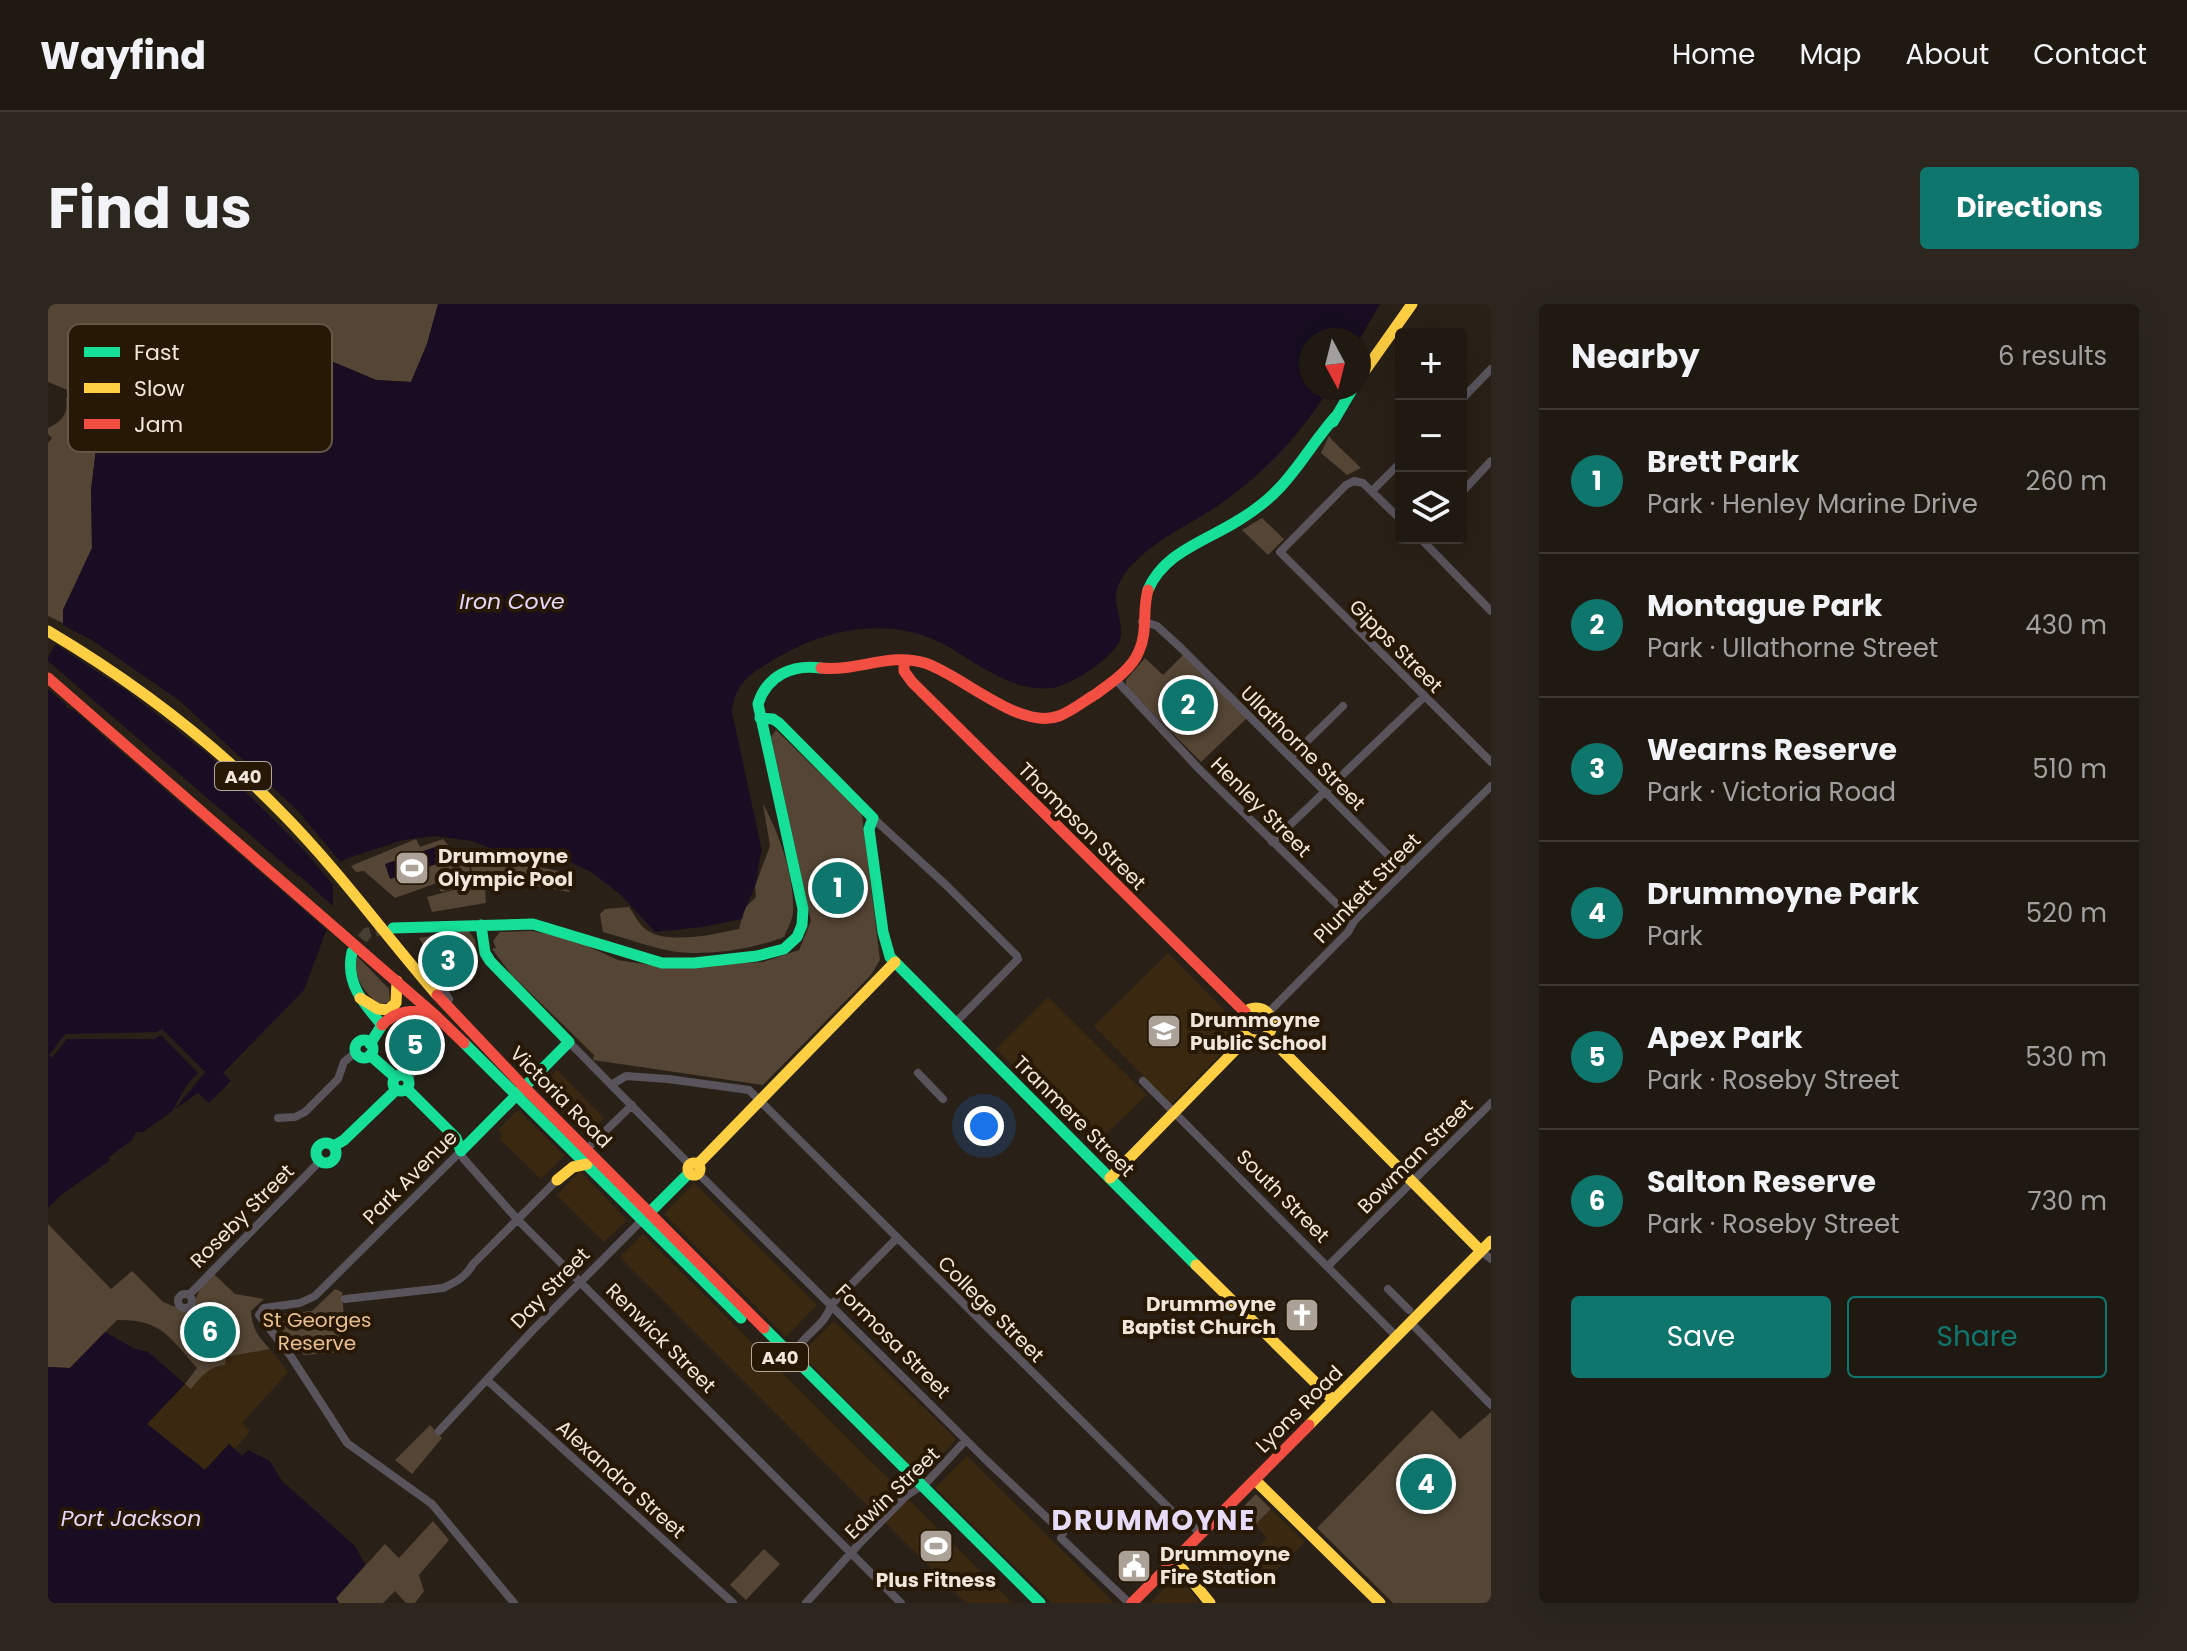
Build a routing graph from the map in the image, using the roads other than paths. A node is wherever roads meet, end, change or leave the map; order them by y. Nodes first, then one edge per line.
1 (1412, 304) edge
2 (1371, 362) edge
3 (1491, 371) edge
4 (1467, 394) edge
5 (1346, 400) edge
6 (1491, 461) edge
7 (1395, 468) edge
8 (1467, 487) edge
9 (1372, 491) junction
10 (1395, 514) edge
11 (1426, 544) edge
12 (1491, 611) edge
13 (1142, 621) junction
14 (48, 631) edge
15 (904, 660) junction
16 (48, 678) edge
17 (1115, 679) junction
18 (1424, 697) junction
19 (1343, 706) dead end
20 (760, 718) junction
21 (1291, 757) junction
22 (1491, 762) edge
23 (1491, 786) edge
24 (1325, 793) junction
25 (873, 818) junction
26 (1272, 842) junction
27 (1404, 871) junction
28 (1354, 921) junction
29 (481, 925) junction
30 (393, 928) tunnel mouth
31 (352, 952) dead end
32 (895, 962) junction
33 (437, 979) dead end
34 (397, 981) junction
35 (360, 998) junction
36 (452, 1004) dead end
37 (1271, 1011) junction
38 (1245, 1012) junction
39 (372, 1013) junction
40 (436, 1016) junction
41 (956, 1022) junction
42 (382, 1025) junction
43 (1268, 1036) junction
44 (1247, 1038) junction
45 (569, 1042) junction
46 (368, 1046) junction
47 (438, 1047) dead end
48 (356, 1052) joint
49 (918, 1073) dead end
50 (1143, 1081) dead end
51 (401, 1084) junction
52 (611, 1085) junction
53 (521, 1091) junction
54 (943, 1099) dead end
55 (761, 1101) junction
56 (1491, 1103) edge
57 (632, 1105) junction
58 (1174, 1113) junction
59 (278, 1118) dead end
60 (587, 1149) junction
61 (461, 1151) junction
62 (320, 1161) joint
63 (587, 1164) junction
64 (694, 1169) junction
65 (1110, 1178) junction
66 (557, 1180) joint
67 (1413, 1181) junction
68 (646, 1216) junction
69 (517, 1219) junction
70 (897, 1238) junction
71 (1491, 1241) edge
72 (1486, 1255) edge
73 (1328, 1266) junction
74 (579, 1283) junction
75 (1388, 1289) dead end
76 (189, 1295) dead end
77 (345, 1299) dead end
78 (831, 1305) junction
79 (1409, 1316) junction
80 (1396, 1336) junction
81 (792, 1358) junction
82 (487, 1380) junction
83 (1333, 1400) junction
84 (1491, 1405) edge
85 (439, 1431) dead end
86 (966, 1440) junction
87 (1255, 1480) junction
88 (918, 1489) junction
89 (1201, 1534) junction
90 (852, 1554) junction
91 (1175, 1560) junction
92 (731, 1602) edge
93 (514, 1603) edge
94 (806, 1603) edge
95 (901, 1603) edge
96 (1028, 1603) edge
97 (1040, 1603) edge
98 (1130, 1603) edge
99 (1210, 1603) edge
100 (1380, 1603) edge

1 - 2 main road
3 - 4 street
5 - 13 main road
6 - 8 street
7 - 9 street
9 - 10 street
9 - 18 street, Gipps Street
11 - 12 street
13 - 17 main road
13 - 21 street, Ullathorne Street
14 - 53 main road, Victoria Road / A40
15 - 17 main road
15 - 20 main road
15 - 38 main road, Thompson Street
16 - 34 main road, Victoria Road / A40
17 - 26 street, Henley Street
18 - 22 street, Gipps Street
18 - 24 street
19 - 21 street
20 - 25 main road
20 - 29 main road
21 - 24 street, Ullathorne Street
23 - 27 street, Plunkett Street
24 - 26 street
24 - 27 street, Ullathorne Street
25 - 32 main road, Tranmere Street
25 - 41 street
26 - 28 street, Henley Street
27 - 28 street, Plunkett Street
28 - 37 street, Plunkett Street
29 - 30 main road
29 - 45 main road, Formosa Street
31 - 35 main road
32 - 41 main road, Tranmere Street
32 - 55 main road, Day Street
33 - 36 street
34 - 35 main road
34 - 40 main road, Victoria Road / A40
35 - 39 main road
37 - 38 main road
37 - 43 main road
38 - 44 main road
39 - 42 main road
39 - 46 main road
40 - 42 main road
40 - 53 main road, Victoria Road / A40
41 - 65 main road, Tranmere Street
42 - 46 main road
43 - 44 main road
43 - 67 main road
44 - 58 main road
45 - 52 street, Formosa Street
45 - 53 main road, Park Avenue
46 - 48 main road
46 - 51 main road, Renwick Street
47 - 51 street
48 - 59 street
49 - 54 street
50 - 58 street, South Street
51 - 61 main road, Renwick Street
51 - 62 main road
52 - 55 street
52 - 57 street, Formosa Street
53 - 60 main road, Victoria Road / A40
53 - 61 main road, Park Avenue
53 - 63 main road, Victoria Road / A40
55 - 64 main road, Day Street
55 - 70 street, College Street
56 - 67 street, Bowman Street
57 - 60 street
57 - 64 street, Formosa Street
58 - 65 main road
58 - 73 street, South Street
60 - 68 main road, Victoria Road / A40
61 - 69 street, Renwick Street
61 - 93 street, Park Avenue
62 - 76 street, Roseby Street
63 - 66 main road
63 - 68 main road, Victoria Road / A40
64 - 68 main road, Day Street
64 - 78 street, Formosa Street
65 - 83 main road, Tranmere Street
66 - 69 street
67 - 72 main road
67 - 73 street, Bowman Street
68 - 74 street, Day Street
68 - 81 main road, Victoria Road / A40
68 - 88 main road, Victoria Road / A40
69 - 74 street, Renwick Street
69 - 77 street
70 - 78 street
70 - 89 street, College Street
71 - 72 main road, Lyons Road
72 - 79 main road, Lyons Road
73 - 80 street, South Street
74 - 82 street, Day Street
74 - 90 street, Renwick Street
75 - 79 street
78 - 81 street
78 - 86 street, Formosa Street
79 - 80 main road, Lyons Road
79 - 84 street
80 - 83 main road, Lyons Road
81 - 88 main road, Victoria Road / A40
82 - 85 street, Day Street
82 - 92 street, Alexandra Street
83 - 87 main road, Lyons Road
86 - 88 street, Edwin Street
86 - 98 street, Formosa Street
87 - 89 main road, Lyons Road
87 - 100 main road
88 - 90 street, Edwin Street
88 - 96 main road, Victoria Road / A40
88 - 97 main road, Victoria Road / A40
89 - 91 main road, Lyons Road
90 - 94 street, Edwin Street
90 - 95 street, Renwick Street
91 - 98 main road, Lyons Road
91 - 99 main road

